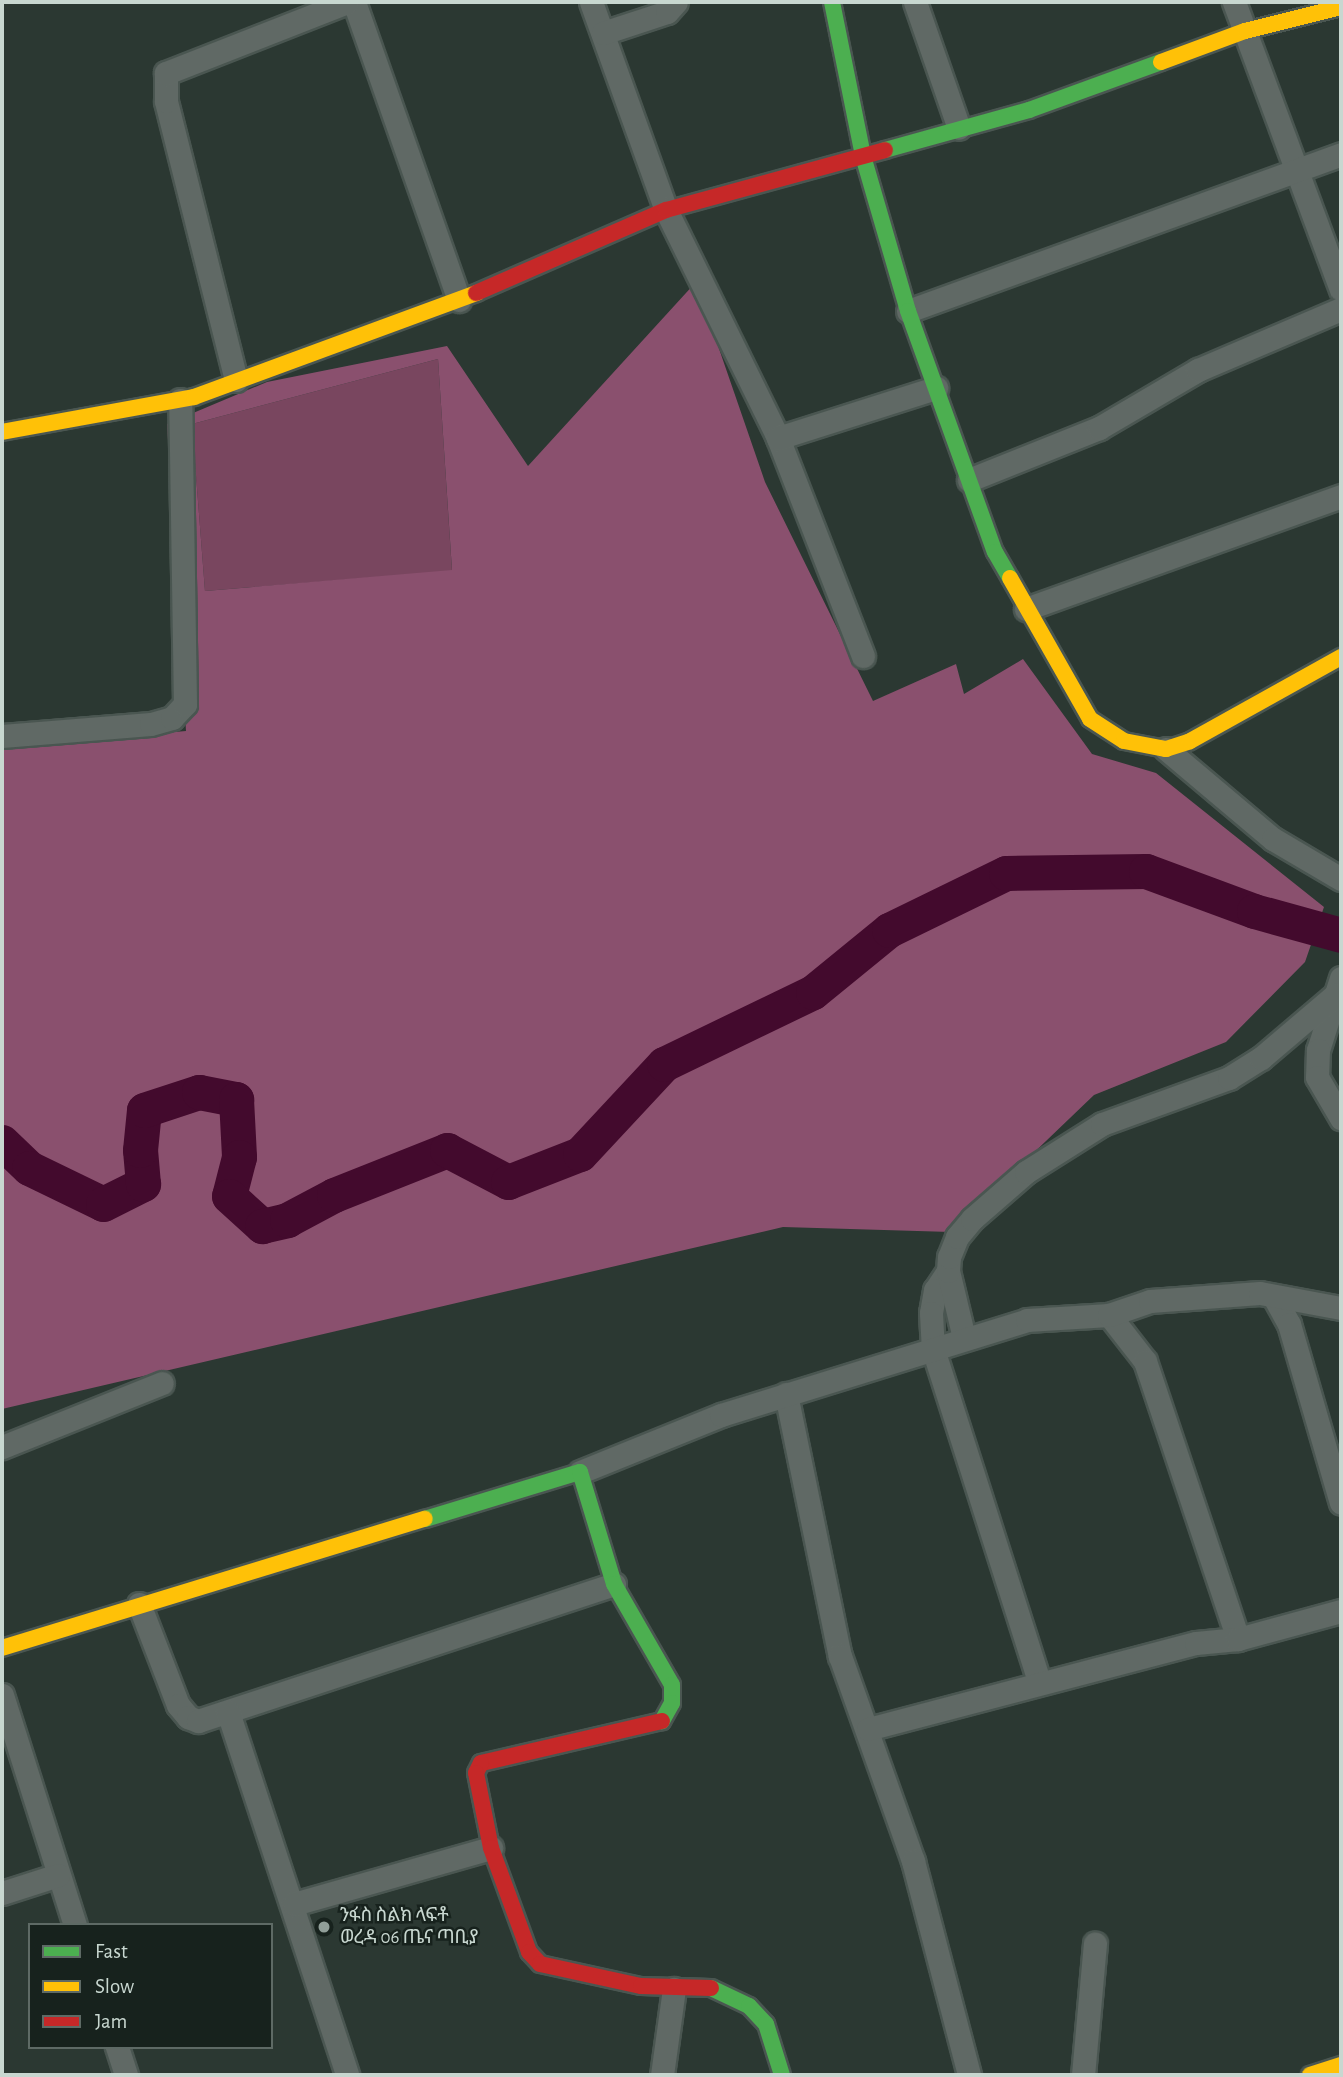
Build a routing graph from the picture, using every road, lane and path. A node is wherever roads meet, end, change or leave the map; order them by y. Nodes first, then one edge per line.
1 (347, 2) edge
2 (354, 2) edge
3 (591, 2) edge
4 (676, 2) edge
5 (832, 2) edge
6 (915, 2) edge
7 (1234, 2) edge
8 (1341, 8) edge
9 (1245, 31) junction
10 (603, 33) junction
11 (959, 128) junction
12 (1341, 154) edge
13 (863, 156) junction
14 (1296, 167) junction
15 (666, 210) junction
16 (1341, 289) edge
17 (459, 300) junction
18 (1341, 309) edge
19 (908, 311) junction
20 (236, 380) junction
21 (936, 388) junction
22 (180, 400) junction
23 (2, 432) edge
24 (778, 438) junction
25 (969, 480) junction
26 (1341, 496) edge
27 (1026, 609) junction
28 (863, 656) dead end
29 (1341, 657) edge
30 (2, 736) edge
31 (1166, 749) junction
32 (1341, 879) edge
33 (1338, 987) edge
34 (1341, 1118) edge
35 (948, 1272) junction
36 (1274, 1297) junction
37 (1341, 1308) edge
38 (1109, 1315) junction
39 (964, 1338) junction
40 (933, 1349) junction
41 (162, 1383) dead end
42 (786, 1394) junction
43 (2, 1447) edge
44 (580, 1472) junction
45 (1341, 1503) edge
46 (614, 1584) junction
47 (139, 1604) junction
48 (1341, 1611) edge
49 (1238, 1639) junction
50 (2, 1648) edge
51 (1040, 1682) junction
52 (2, 1695) edge
53 (228, 1712) junction
54 (868, 1729) junction
55 (491, 1848) junction
56 (58, 1875) junction
57 (2, 1893) edge
58 (294, 1904) junction
59 (74, 1923) edge
60 (1095, 1944) dead end
61 (674, 1989) junction
62 (118, 2049) edge
63 (1341, 2065) edge
64 (126, 2075) edge
65 (347, 2075) edge
66 (662, 2075) edge
67 (782, 2075) edge
68 (969, 2075) edge
69 (1083, 2075) edge
70 (1310, 2075) edge

1 - 20 street
2 - 17 street
3 - 10 street
4 - 10 street
5 - 13 street
6 - 11 street
7 - 9 street
8 - 9 street
9 - 11 street
9 - 14 street
10 - 15 street
11 - 13 street
12 - 14 street
13 - 15 street
13 - 19 street
14 - 16 street
14 - 19 street
15 - 17 street
15 - 24 street
17 - 20 street
18 - 25 street
19 - 21 street
20 - 22 street
21 - 24 street
21 - 25 street
22 - 23 street
22 - 30 street
24 - 28 street
25 - 27 street
26 - 27 street
27 - 31 street
29 - 31 street
31 - 32 street
33 - 34 street
33 - 35 street
35 - 39 street
35 - 40 street
36 - 37 street
36 - 38 street
36 - 45 street
38 - 39 street
38 - 49 street
39 - 40 street
40 - 42 street
40 - 51 street
41 - 43 street
42 - 44 street
42 - 54 street
44 - 46 street
44 - 47 street
46 - 53 street
46 - 55 street
47 - 50 street
47 - 53 street
48 - 49 street
49 - 51 street
51 - 54 street
52 - 56 street
53 - 58 street
54 - 68 street
55 - 58 street
55 - 61 street
56 - 57 street
56 - 59 street
58 - 65 street
60 - 69 street
61 - 66 street
61 - 67 street
62 - 64 street
63 - 70 street

